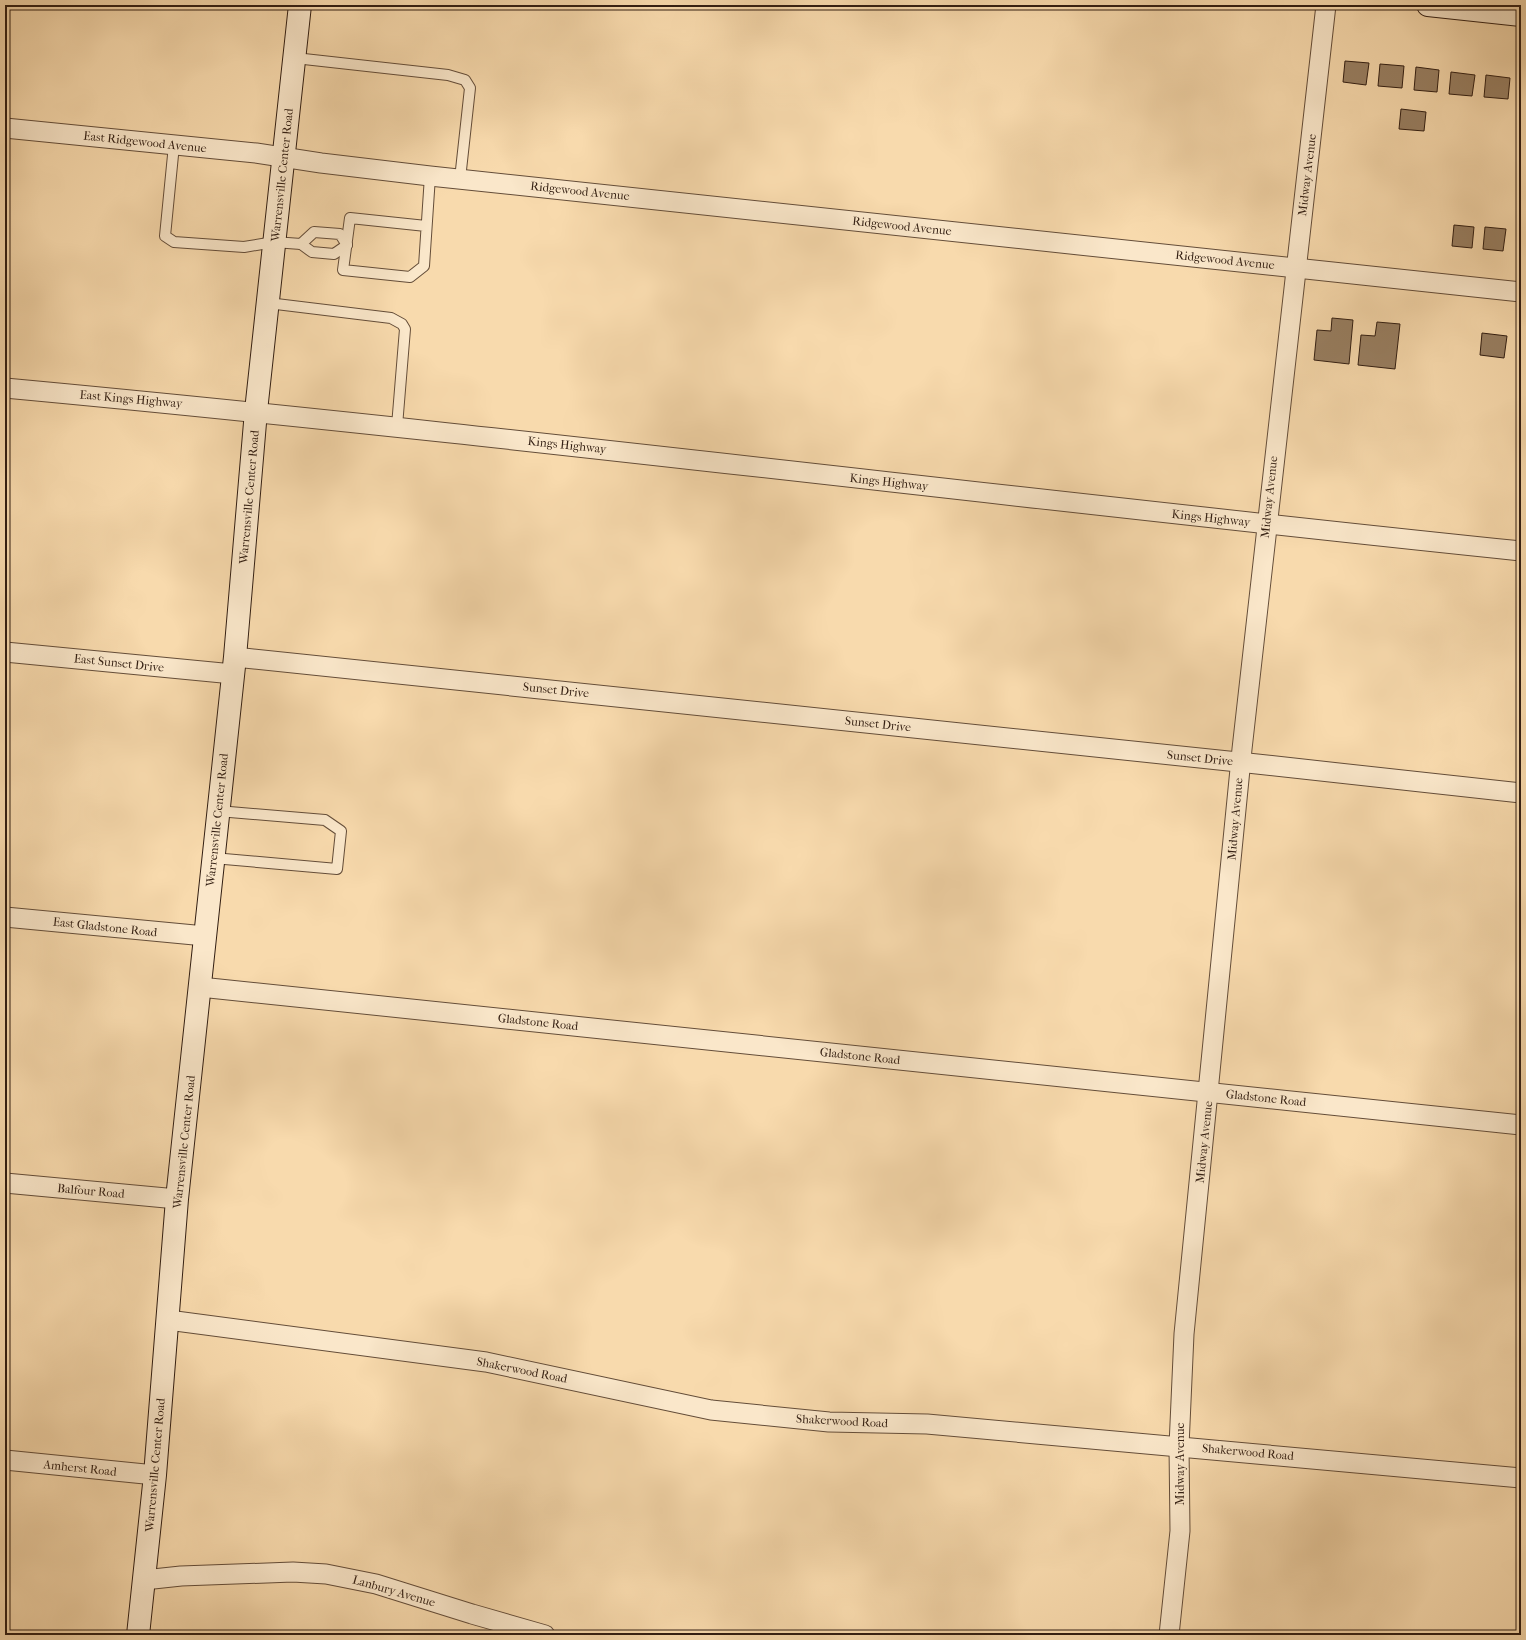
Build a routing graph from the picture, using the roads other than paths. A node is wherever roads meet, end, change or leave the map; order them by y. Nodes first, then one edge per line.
1 (300, 5) edge
2 (1326, 5) edge
3 (1428, 5) edge
4 (1521, 15) edge
5 (294, 58) junction
6 (5, 128) edge
7 (174, 145) junction
8 (284, 157) junction
9 (430, 176) junction
10 (460, 178) junction
11 (426, 226) junction
12 (274, 242) junction
13 (301, 244) junction
14 (347, 245) junction
15 (1296, 268) junction
16 (1521, 292) edge
17 (268, 303) junction
18 (5, 388) edge
19 (256, 411) junction
20 (397, 426) junction
21 (1266, 525) junction
22 (1521, 551) edge
23 (5, 652) edge
24 (234, 665) junction
25 (1240, 762) junction
26 (1521, 793) edge
27 (218, 811) junction
28 (213, 858) junction
29 (5, 917) edge
30 (205, 936) junction
31 (200, 987) junction
32 (1209, 1092) junction
33 (1521, 1125) edge
34 (5, 1182) edge
35 (177, 1199) junction
36 (168, 1320) junction
37 (1179, 1446) junction
38 (5, 1460) edge
39 (155, 1476) junction
40 (1521, 1478) edge
41 (144, 1580) junction
42 (138, 1635) edge
43 (545, 1635) edge
44 (1169, 1635) edge

1 - 5 main road, Warrensville Center Road
2 - 15 street, Midway Avenue
3 - 4 main road
5 - 8 main road, Warrensville Center Road
5 - 10 lane
6 - 7 street, East Ridgewood Avenue
7 - 8 street, East Ridgewood Avenue
7 - 12 lane
8 - 9 street, Ridgewood Avenue
8 - 12 main road, Warrensville Center Road
9 - 10 street, Ridgewood Avenue
9 - 11 lane
10 - 15 street, Ridgewood Avenue
11 - 14 lane
11 - 14 lane
12 - 13 lane
12 - 17 main road, Warrensville Center Road
13 - 14 lane
13 - 14 lane
15 - 16 street, Ridgewood Avenue
15 - 21 street, Midway Avenue
17 - 19 main road, Warrensville Center Road
17 - 20 lane
18 - 19 street, East Kings Highway
19 - 20 street, Kings Highway
19 - 24 main road, Warrensville Center Road
20 - 21 street, Kings Highway
21 - 22 street, Kings Highway
21 - 25 street, Midway Avenue
23 - 24 street, East Sunset Drive
24 - 25 street, Sunset Drive
24 - 27 main road, Warrensville Center Road
25 - 26 street, Sunset Drive
25 - 32 street, Midway Avenue
27 - 28 main road, Warrensville Center Road
27 - 28 lane
28 - 30 main road, Warrensville Center Road
29 - 30 street, East Gladstone Road
30 - 31 main road, Warrensville Center Road
31 - 32 street, Gladstone Road
31 - 35 main road, Warrensville Center Road
32 - 33 street, Gladstone Road
32 - 37 street, Midway Avenue
34 - 35 street, Balfour Road
35 - 36 main road, Warrensville Center Road
36 - 37 street, Shakerwood Road
36 - 39 main road, Warrensville Center Road
37 - 40 street, Shakerwood Road
37 - 44 street, Midway Avenue
38 - 39 street, Amherst Road
39 - 41 main road, Warrensville Center Road
41 - 42 main road, Warrensville Center Road
41 - 43 street, Lanbury Avenue

